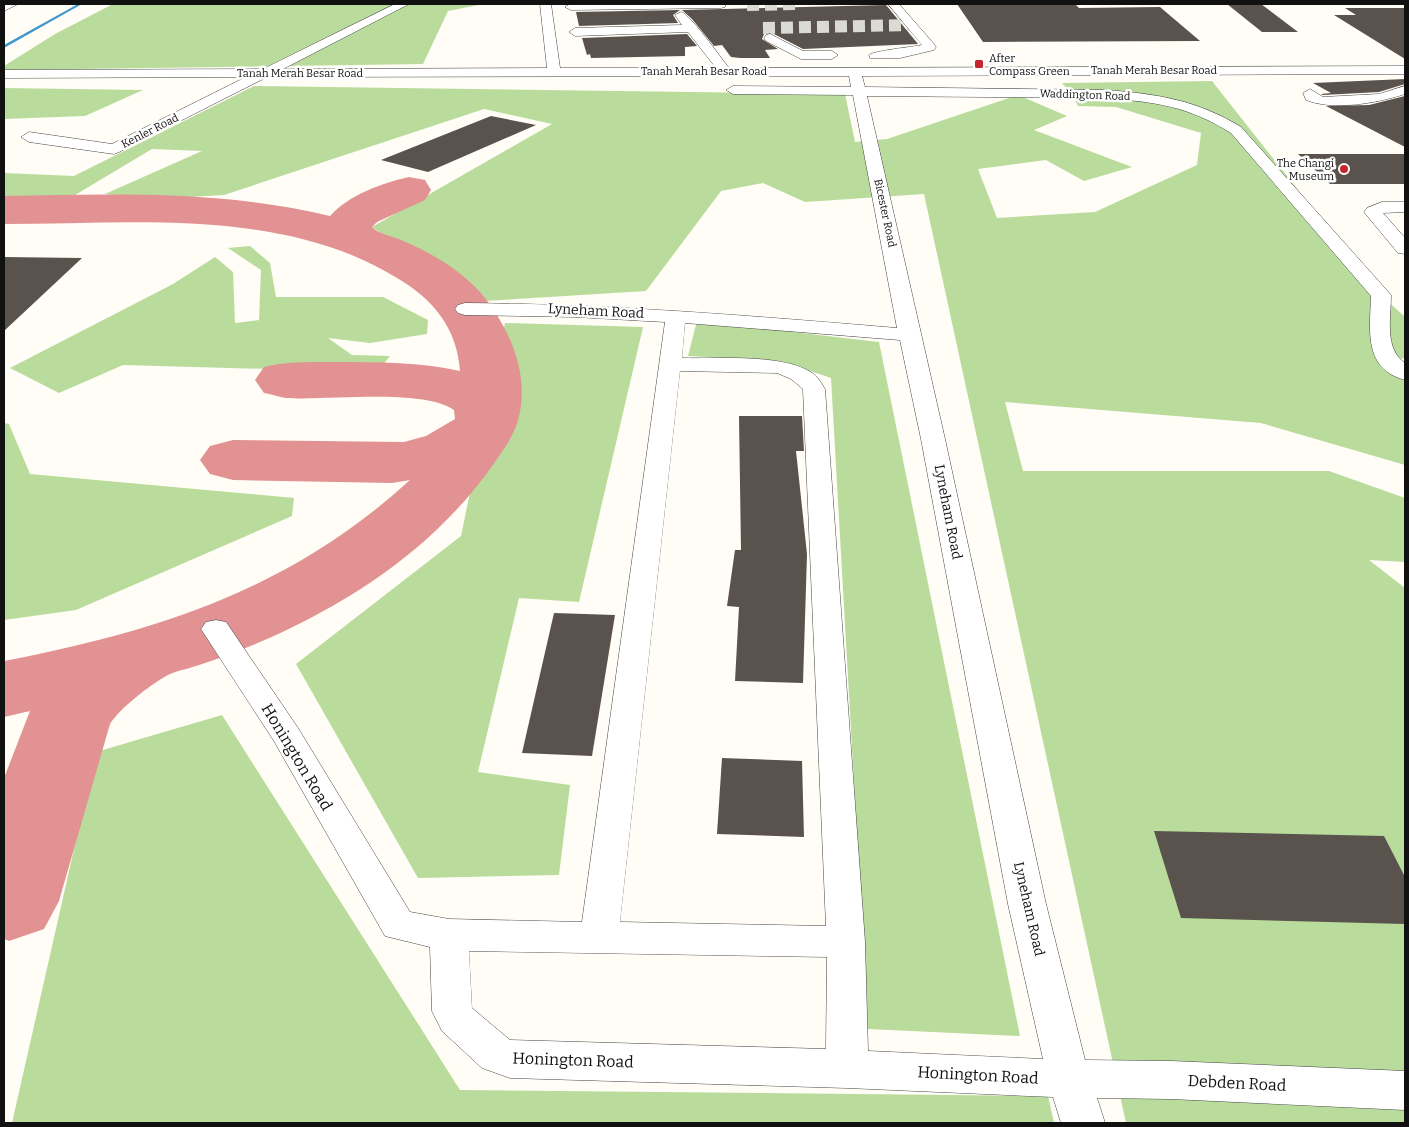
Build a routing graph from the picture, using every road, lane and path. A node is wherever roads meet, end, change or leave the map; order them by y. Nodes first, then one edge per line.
1 (12, 4) edge
2 (403, 4) edge
3 (545, 4) edge
4 (893, 4) edge
5 (721, 5) dead end
6 (571, 7) dead end
7 (676, 7) junction
8 (4, 8) edge
9 (692, 28) junction
10 (575, 32) dead end
11 (770, 38) dead end
12 (900, 54) junction
13 (843, 55) dead end
14 (1405, 70) edge
15 (554, 71) junction
16 (725, 71) junction
17 (854, 71) junction
18 (888, 71) junction
19 (918, 71) junction
20 (263, 73) junction
21 (4, 74) edge
22 (348, 87) dead end
23 (430, 87) dead end
24 (722, 90) dead end
25 (1405, 90) edge
26 (859, 91) junction
27 (1310, 93) dead end
28 (29, 137) dead end
29 (1405, 207) edge
30 (1405, 249) edge
31 (465, 309) dead end
32 (676, 316) junction
33 (908, 335) junction
34 (670, 364) junction
35 (1405, 373) edge
36 (216, 629) dead end
37 (449, 935) junction
38 (599, 938) junction
39 (846, 942) junction
40 (847, 1069) junction
41 (1069, 1079) junction
42 (1405, 1091) edge
43 (1083, 1123) edge

1 - 8 street
2 - 20 street, Kenler Road
3 - 15 street
4 - 12 street
5 - 7 street
6 - 7 street
7 - 9 street
9 - 10 street
9 - 16 street
11 - 13 street
12 - 18 street
12 - 19 street
14 - 19 street, Tanah Merah Besar Road
15 - 16 street, Tanah Merah Besar Road
15 - 20 street, Tanah Merah Besar Road
16 - 17 street, Tanah Merah Besar Road
17 - 18 street, Tanah Merah Besar Road
17 - 26 street, Bicester Road
18 - 19 street, Tanah Merah Besar Road
20 - 21 street, Tanah Merah Besar Road
20 - 28 street, Kenler Road
22 - 23 street
24 - 26 street, Waddington Road
25 - 27 street
26 - 33 street, Bicester Road
26 - 35 street, Waddington Road
29 - 30 street
31 - 32 street, Lyneham Road
32 - 33 street, Lyneham Road
32 - 34 street
33 - 41 street, Lyneham Road
34 - 38 street
34 - 39 street
36 - 37 street, Honington Road
37 - 38 street
37 - 40 street, Honington Road
38 - 39 street
39 - 40 street
40 - 41 street, Honington Road
41 - 42 street, Debden Road
41 - 43 street, Lyneham Road

